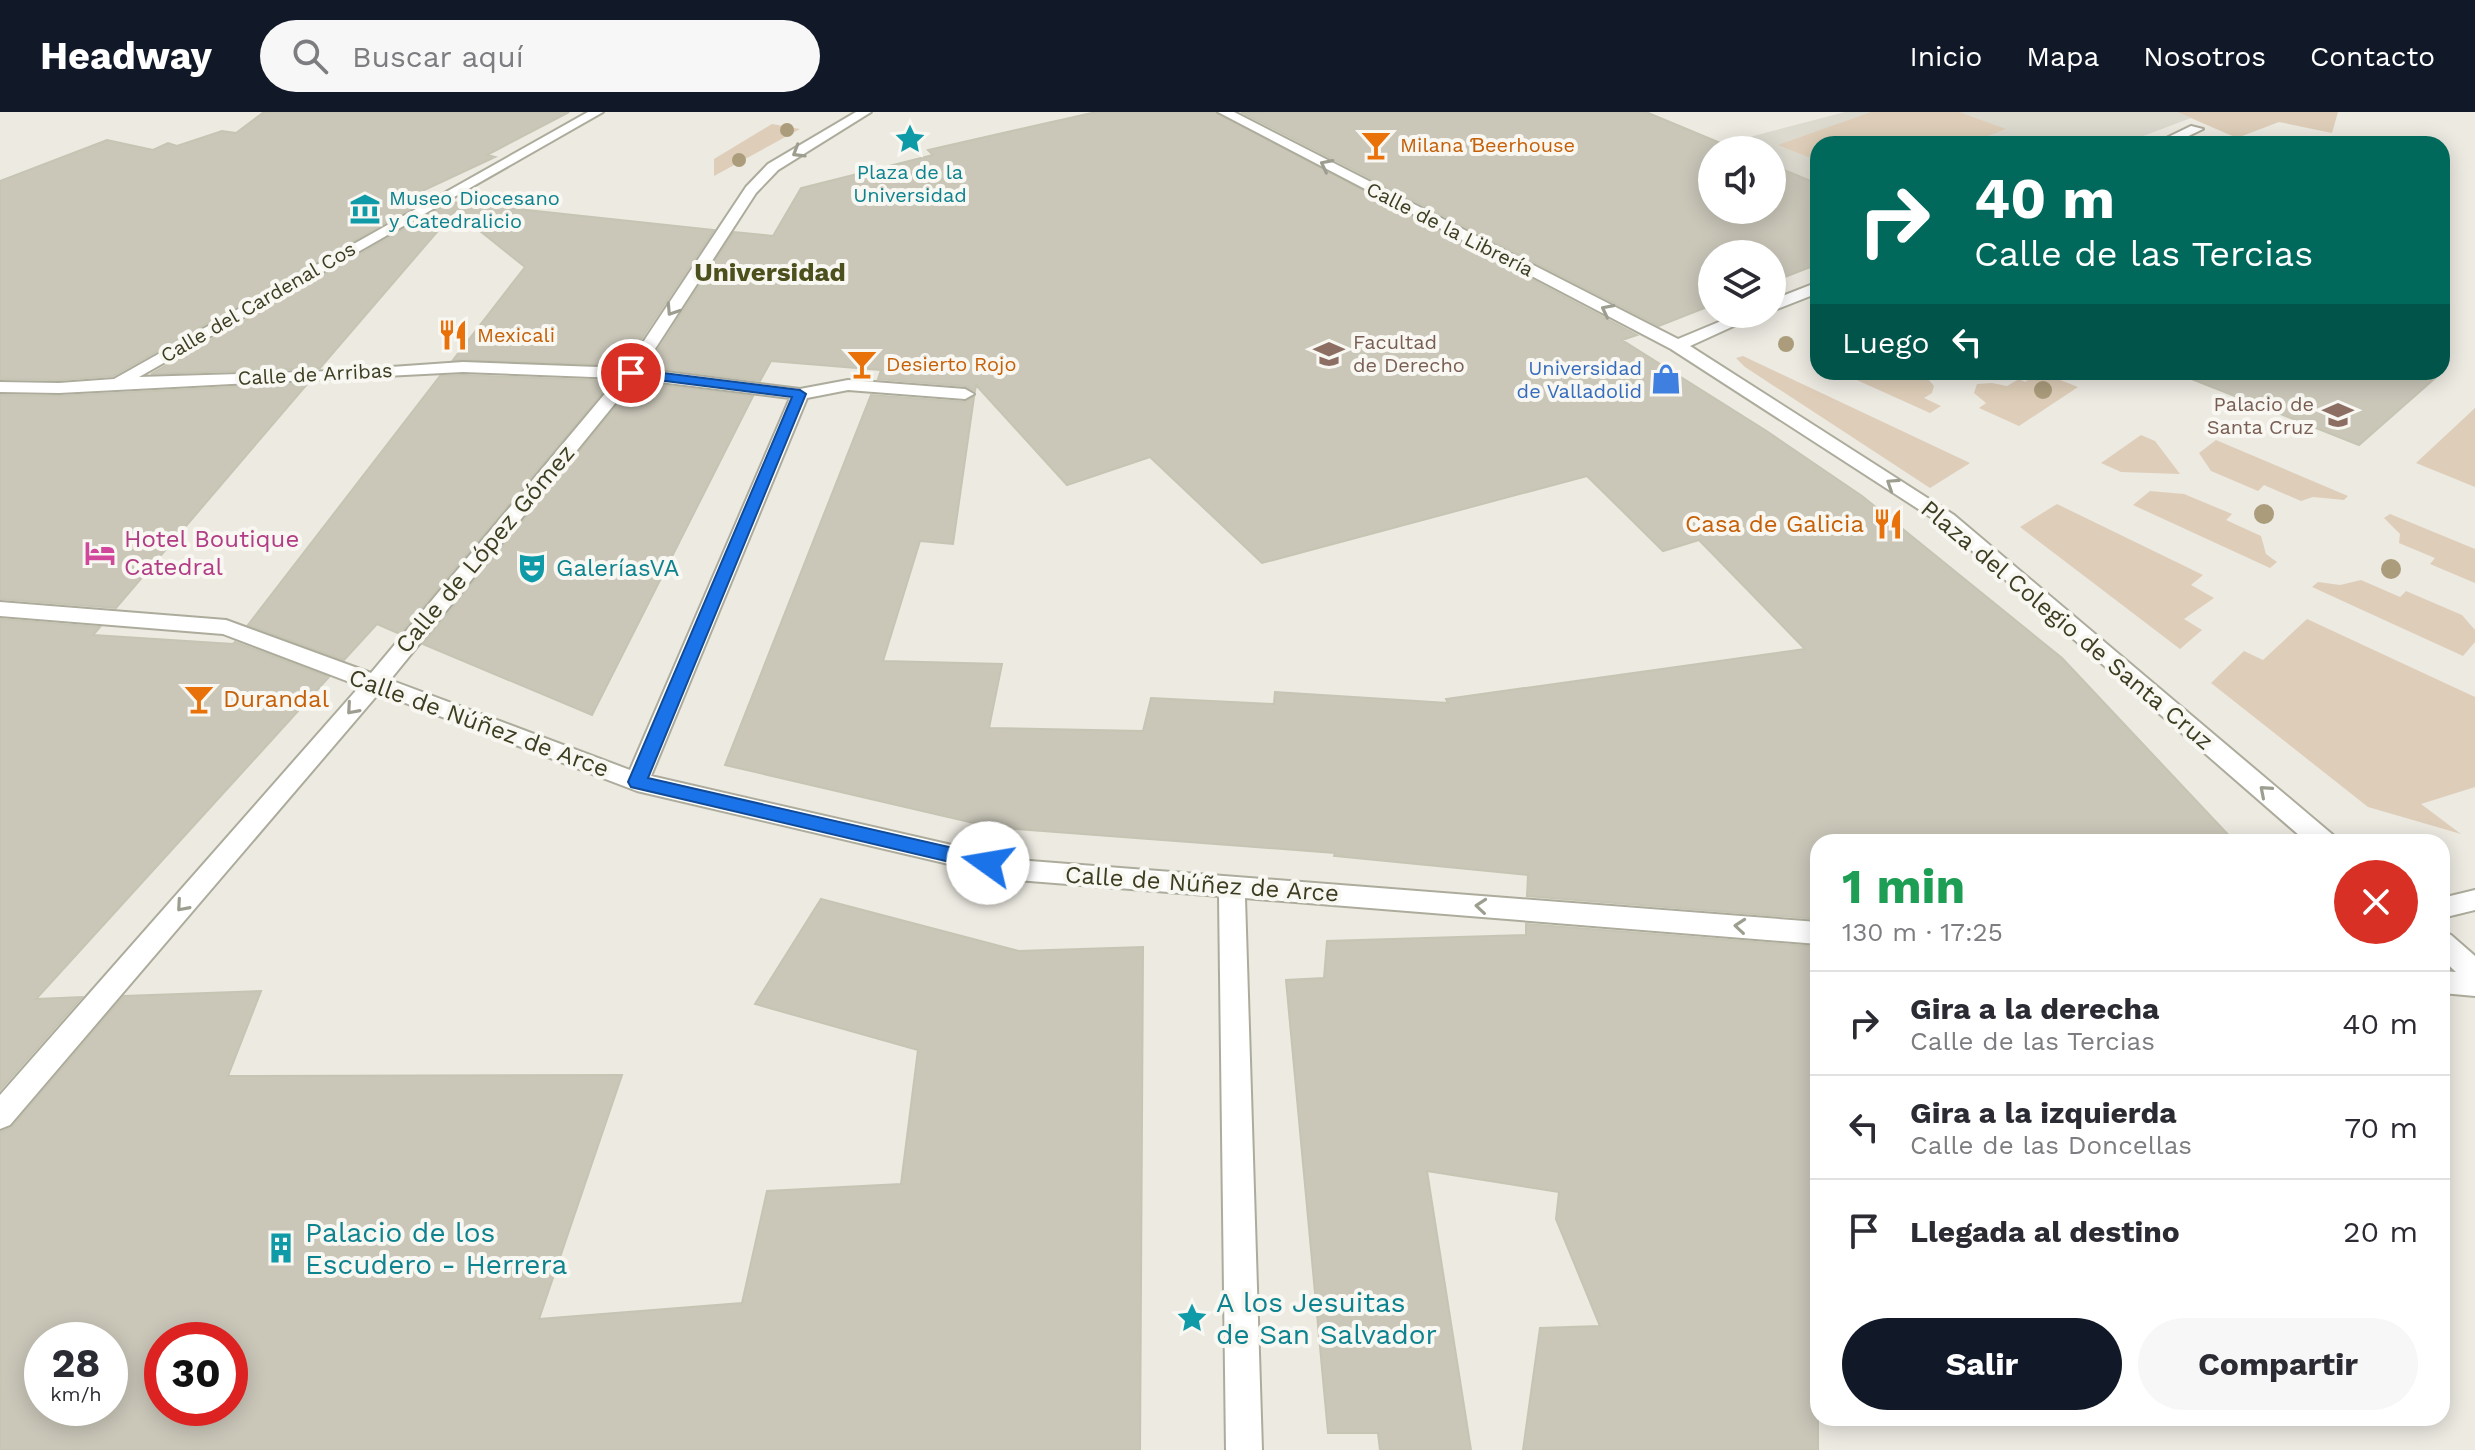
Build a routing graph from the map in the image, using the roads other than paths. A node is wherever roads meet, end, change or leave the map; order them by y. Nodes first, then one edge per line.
1 (597, 112) edge
2 (865, 112) edge
3 (1224, 112) edge
4 (2196, 129) dead end
5 (2180, 136) edge
6 (1810, 290) edge
7 (1786, 300) edge
8 (1718, 328) edge
9 (1677, 345) junction
10 (631, 373) junction
11 (113, 385) junction
12 (0, 387) edge
13 (800, 394) junction
14 (965, 394) dead end
15 (0, 609) edge
16 (374, 685) junction
17 (637, 782) junction
18 (2315, 834) edge
19 (1232, 886) junction
20 (2475, 900) edge
21 (2450, 906) edge
22 (1810, 932) edge
23 (2450, 950) edge
24 (2475, 972) edge
25 (2450, 983) edge
26 (2475, 985) edge
27 (0, 1116) edge
28 (1244, 1450) edge

1 - 11 street, Calle del Cardenal Cos
2 -> 10 street, Calle de López Gómez
9 -> 3 street, Calle de la Librería
4 - 5 street
6 - 7 street
8 - 9 street
18 -> 9 street, Plaza del Colegio de Santa Cruz
10 - 11 street, Calle de Arribas
10 - 13 street, Calle de Arribas
10 - 16 street, Calle de López Gómez
11 - 12 street, Calle de Arribas
13 - 14 street, Calle de Arribas
13 - 17 street
15 - 16 street, Calle de Núñez de Arce
16 - 17 street, Calle de Núñez de Arce
16 -> 27 street, Calle de López Gómez
17 - 19 street, Calle de Núñez de Arce
22 -> 19 street, Calle de Núñez de Arce
19 - 28 street
20 - 21 street
23 - 24 street
25 - 26 street

